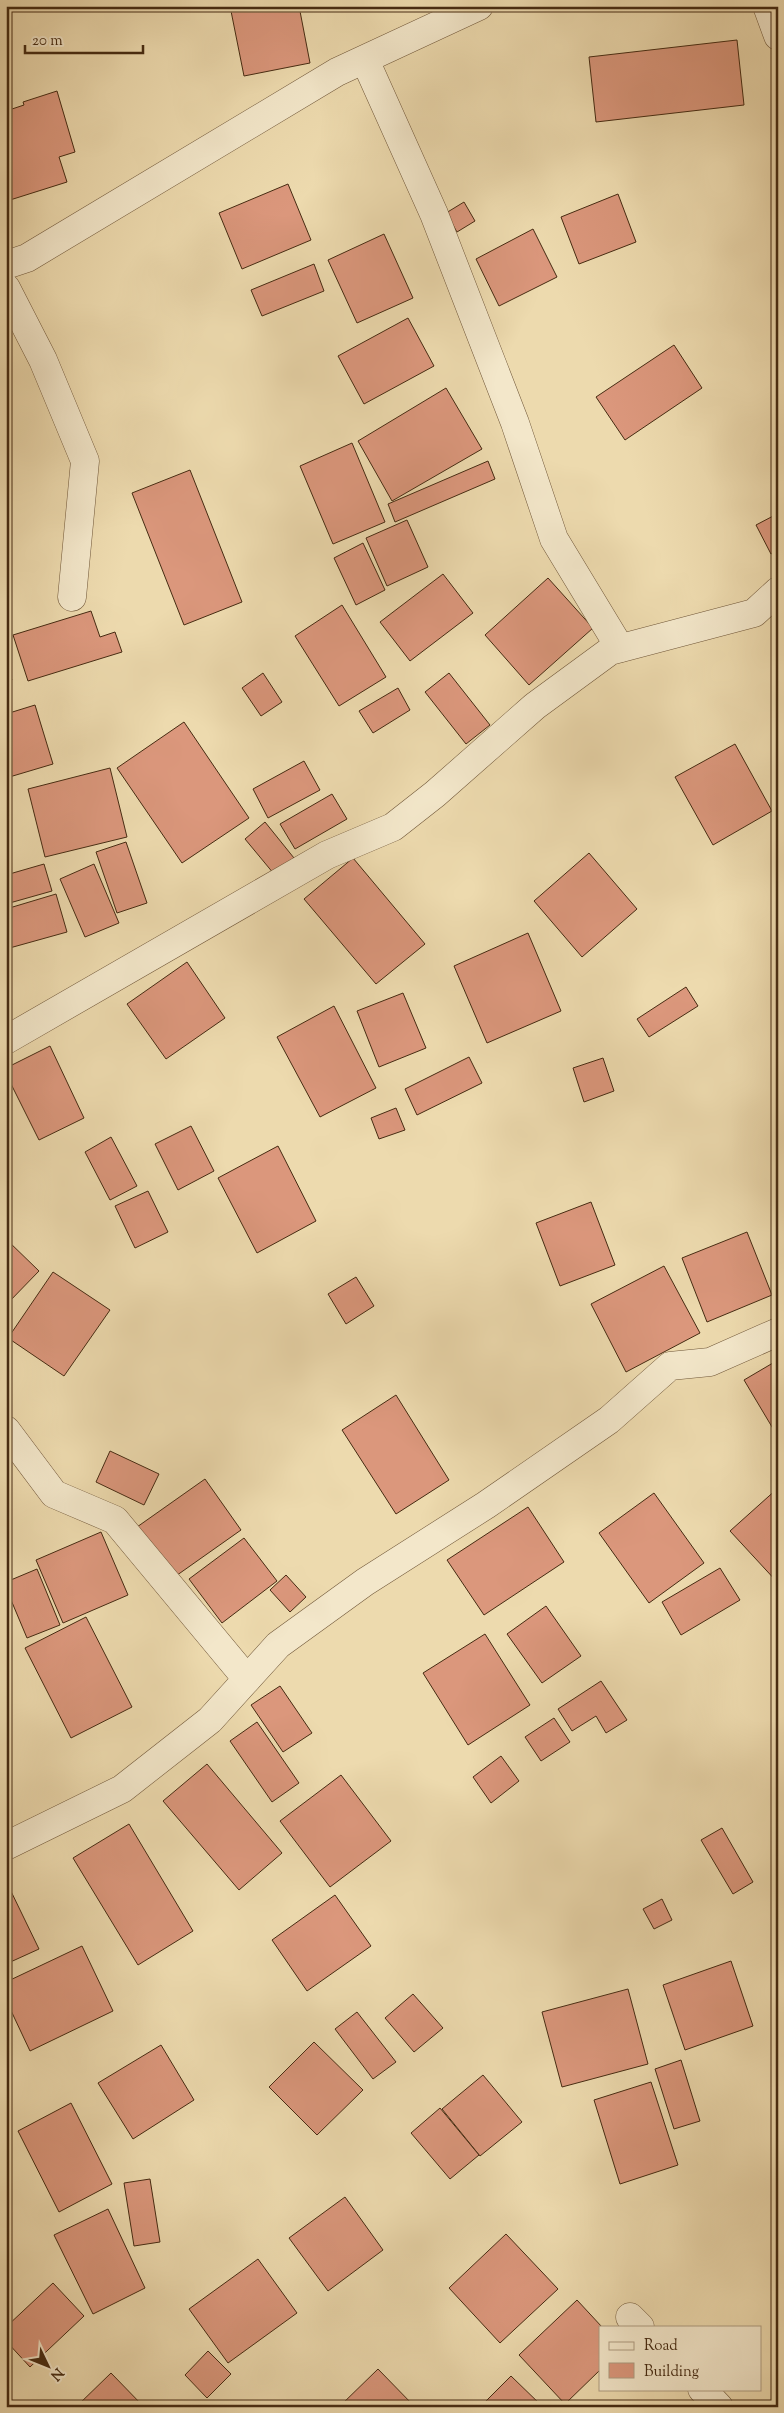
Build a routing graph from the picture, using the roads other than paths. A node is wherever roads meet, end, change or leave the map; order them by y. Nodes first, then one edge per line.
1 (479, 6) edge
2 (767, 6) edge
3 (778, 36) edge
4 (364, 60) junction
5 (6, 265) edge
6 (6, 288) edge
7 (778, 591) edge
8 (72, 597) dead end
9 (620, 648) junction
10 (6, 1040) edge
11 (778, 1332) edge
12 (6, 1430) edge
13 (247, 1679) junction
14 (6, 1846) edge
15 (703, 2390) edge
16 (719, 2407) edge

1 - 4 street
2 - 3 street
4 - 5 street
4 - 9 street
6 - 8 street
7 - 9 street
9 - 10 street
11 - 13 street
12 - 13 street
13 - 14 street
15 - 16 street

